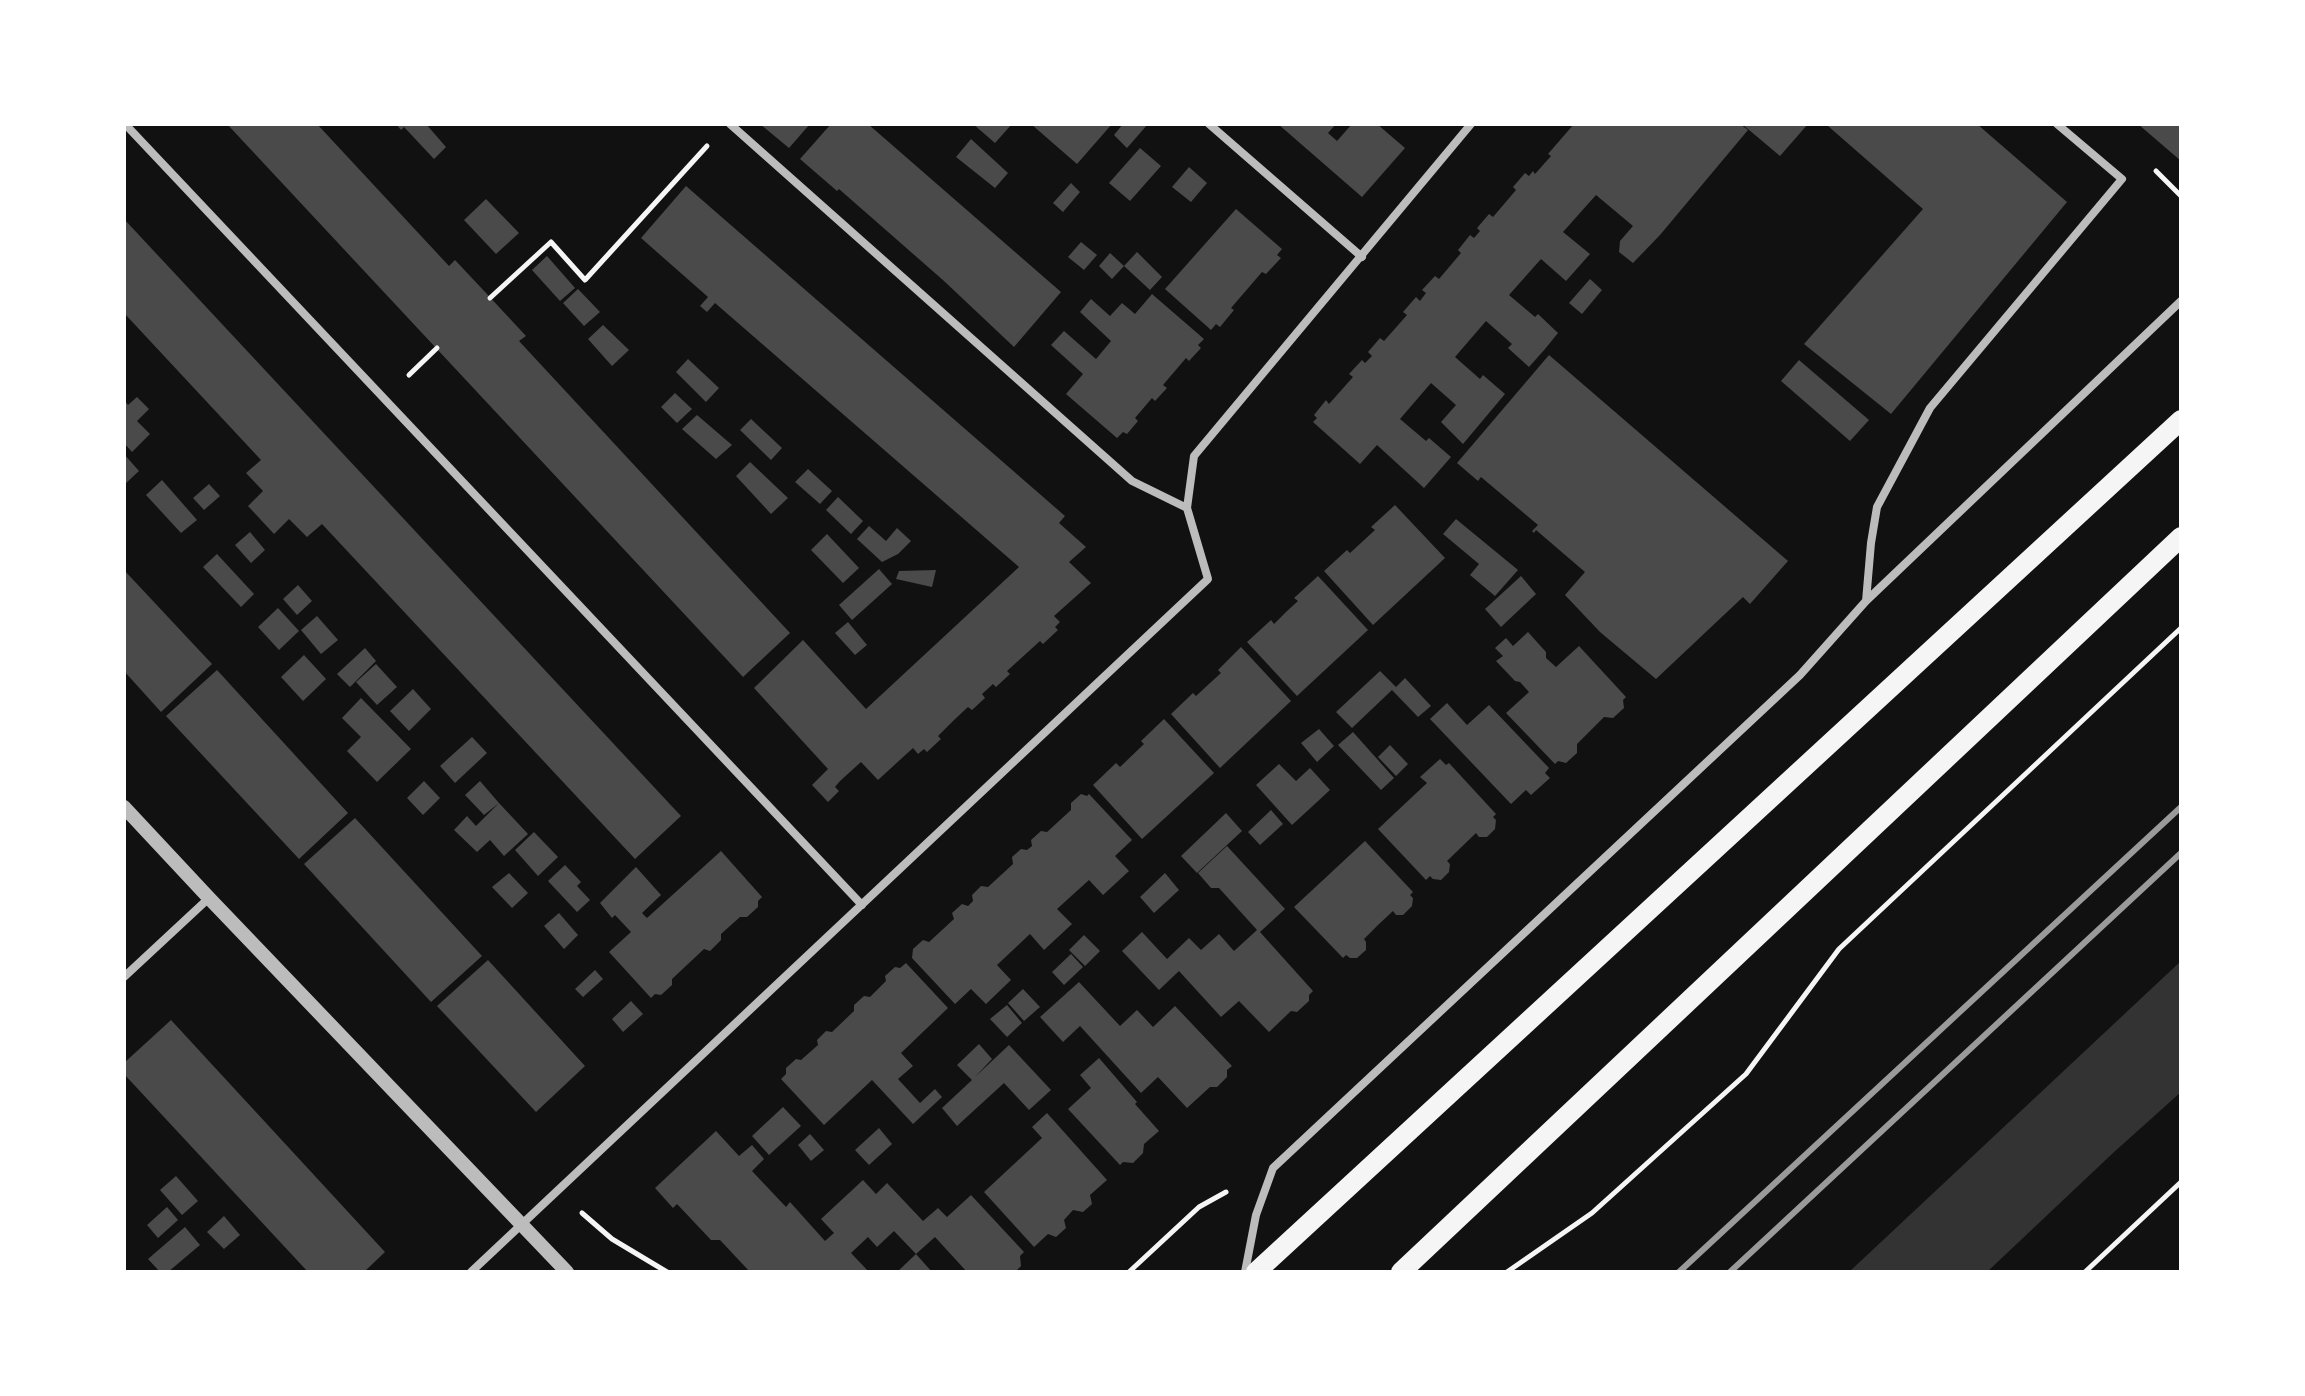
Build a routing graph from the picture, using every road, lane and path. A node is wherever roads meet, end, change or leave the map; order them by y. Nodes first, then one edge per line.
1 (125, 124) edge
2 (730, 124) edge
3 (1209, 124) edge
4 (1471, 124) edge
5 (2057, 124) edge
6 (717, 135) dead end
7 (2156, 171) dead end
8 (2181, 196) edge
9 (1362, 257) junction
10 (490, 298) dead end
11 (2181, 301) edge
12 (2181, 420) edge
13 (1187, 508) junction
14 (2181, 537) edge
15 (1866, 601) junction
16 (2181, 628) edge
17 (124, 807) edge
18 (209, 898) junction
19 (862, 905) junction
20 (124, 977) edge
21 (1273, 1168) junction
22 (2181, 1182) edge
23 (557, 1192) junction
24 (521, 1225) junction
25 (471, 1272) edge
26 (567, 1272) edge
27 (667, 1272) edge
28 (1129, 1272) edge
29 (1245, 1272) edge
30 (1256, 1272) edge
31 (1401, 1272) edge
32 (1507, 1272) edge
33 (2085, 1272) edge

1 - 19 street
2 - 13 street
3 - 9 street
4 - 9 street
5 - 15 street
6 - 10 path
7 - 8 path
9 - 13 street
11 - 15 street
12 - 30 main road
13 - 19 street
14 - 31 main road
15 - 21 street
16 - 32 path
17 - 18 street
18 - 20 street
18 - 24 street
19 - 23 street
21 - 28 path
21 - 29 street
22 - 33 path
23 - 24 street
23 - 27 path
24 - 25 street
24 - 26 street

